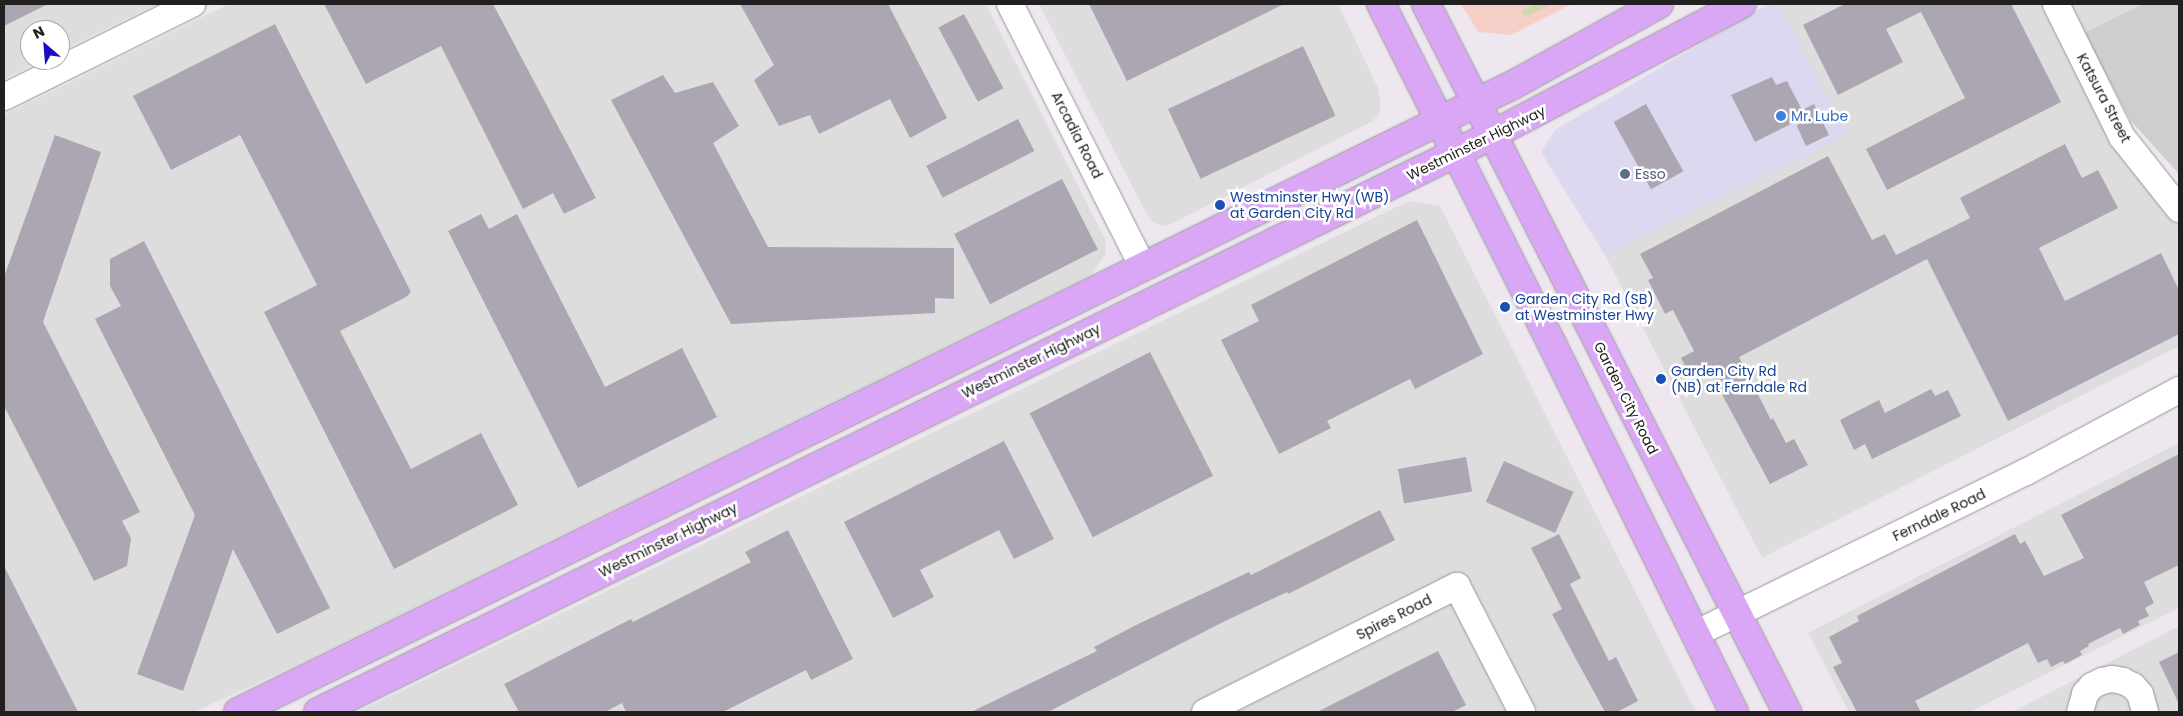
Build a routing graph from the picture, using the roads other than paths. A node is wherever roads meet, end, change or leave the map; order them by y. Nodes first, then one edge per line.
1 (192, 4) edge
2 (1010, 4) edge
3 (1381, 4) edge
4 (1426, 4) edge
5 (1659, 4) edge
6 (1742, 4) edge
7 (2056, 4) edge
8 (4, 96) edge
9 (1476, 103) junction
10 (1440, 120) junction
11 (1492, 135) junction
12 (1457, 152) junction
13 (2179, 210) edge
14 (1143, 266) junction
15 (2179, 390) edge
16 (1737, 615) junction
17 (1695, 634) junction
18 (238, 712) edge
19 (318, 712) edge
20 (1205, 712) edge
21 (1522, 712) edge
22 (1734, 712) edge
23 (1787, 712) edge
24 (2080, 712) edge
25 (2145, 712) edge

1 - 8 street
2 - 14 street, Arcadia Road
3 - 10 main road
4 - 9 main road, Garden City Road
5 - 9 main road
6 - 11 main road, Westminster Highway
7 - 13 street, Katsura Street
9 - 10 main road
9 - 11 main road, Garden City Road
10 - 12 main road
10 - 14 main road
11 - 12 main road, Westminster Highway
11 - 16 main road, Garden City Road
12 - 17 main road
12 - 19 main road, Westminster Highway
14 - 18 main road
15 - 16 street, Ferndale Road
16 - 17 street, Ferndale Road
16 - 23 main road, Garden City Road
17 - 22 main road
20 - 21 street, Spires Road
24 - 25 street

